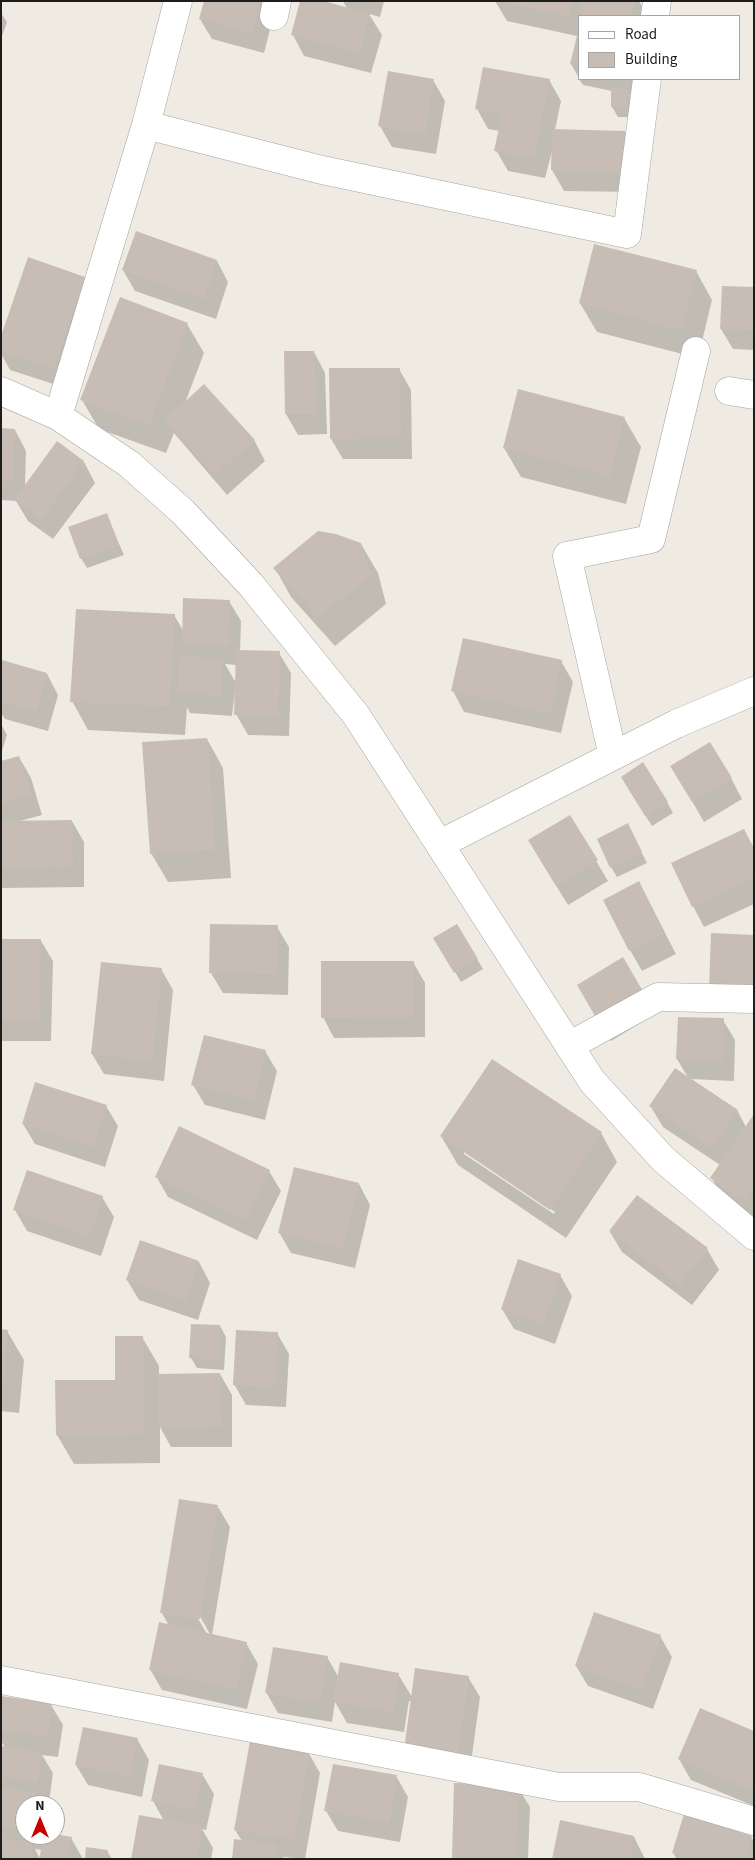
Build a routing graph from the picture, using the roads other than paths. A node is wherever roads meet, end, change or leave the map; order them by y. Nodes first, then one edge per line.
1 (178, 1) edge
2 (657, 1) edge
3 (655, 15) edge
4 (647, 80) edge
5 (146, 125) junction
6 (696, 351) dead end
7 (1, 391) edge
8 (58, 416) junction
9 (754, 690) edge
10 (613, 756) junction
11 (440, 844) junction
12 (754, 998) edge
13 (569, 1046) junction
14 (754, 1236) edge
15 (1, 1680) edge
16 (754, 1821) edge

1 - 5 street
2 - 3 street
4 - 5 street
5 - 8 street
6 - 10 street
7 - 8 street
8 - 11 street
9 - 10 street
10 - 11 street
11 - 13 street
12 - 13 street
13 - 14 street
15 - 16 street

